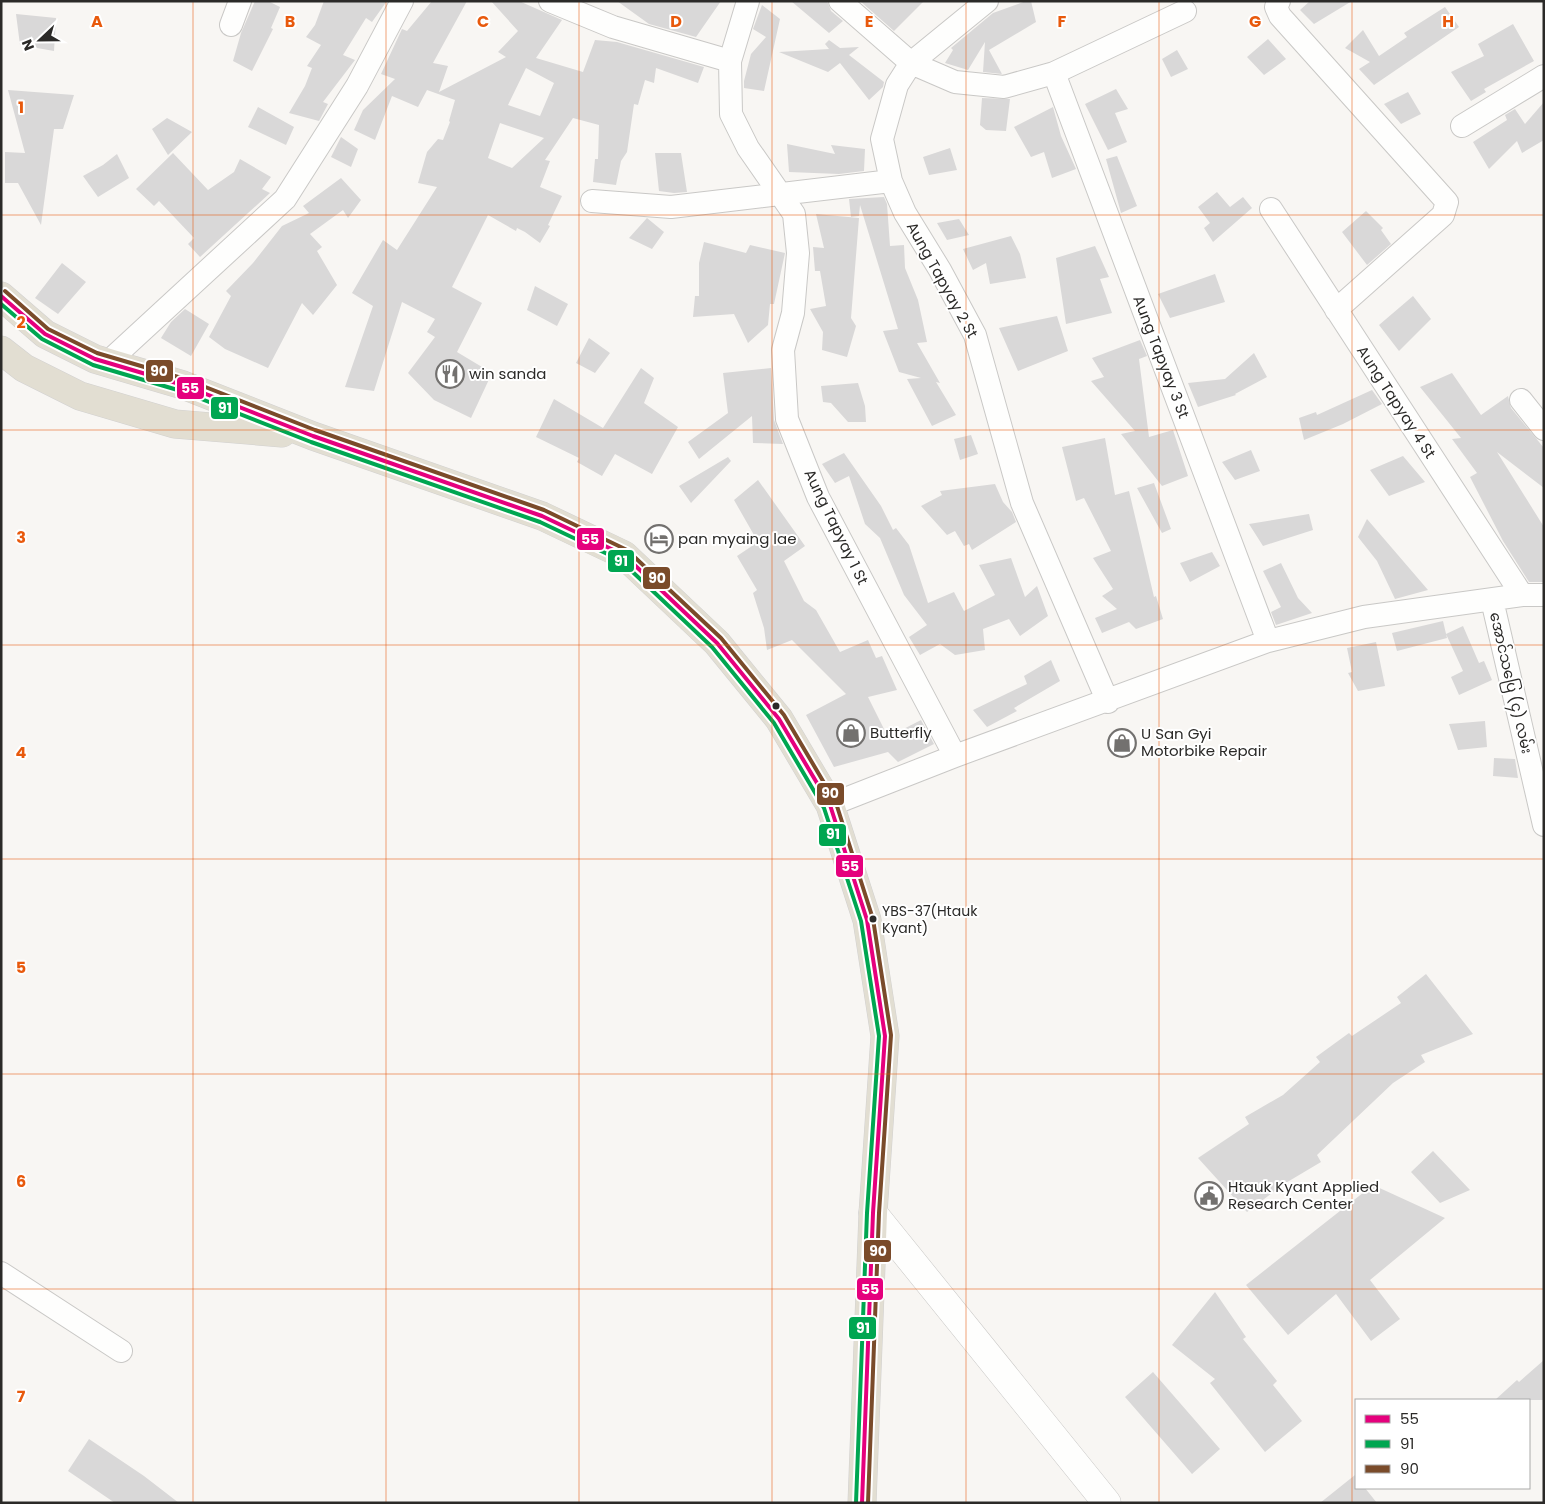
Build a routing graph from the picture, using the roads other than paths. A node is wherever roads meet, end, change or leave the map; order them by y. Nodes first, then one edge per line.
1 (240, 1) edge
2 (402, 1) edge
3 (550, 1) edge
4 (748, 1) edge
5 (840, 1) edge
6 (987, 1) edge
7 (1278, 1) edge
8 (1185, 11) dead end
9 (231, 25) dead end
10 (730, 61) junction
11 (911, 63) junction
12 (1054, 73) junction
13 (1544, 76) edge
14 (1462, 126) dead end
15 (891, 181) junction
16 (781, 195) junction
17 (592, 201) dead end
18 (1271, 209) dead end
19 (1, 296) edge
20 (1336, 310) junction
21 (1, 350) edge
22 (107, 363) junction
23 (1521, 400) dead end
24 (1544, 429) edge
25 (313, 436) junction
26 (1533, 595) edge
27 (1492, 600) junction
28 (1268, 641) junction
29 (1108, 702) junction
30 (956, 756) junction
31 (830, 805) junction
32 (1544, 825) edge
33 (873, 1213) junction
34 (1, 1273) edge
35 (121, 1351) dead end
36 (862, 1503) edge
37 (1107, 1503) edge

1 - 9 street
2 - 22 street
3 - 10 street
4 - 10 street, Aung Tapyay 1 St
5 - 11 street
6 - 11 street, Aung Tapyay 2 St
7 - 20 street
8 - 12 street
10 - 16 street, Aung Tapyay 1 St
11 - 12 street
11 - 15 street, Aung Tapyay 2 St
12 - 28 street, Aung Tapyay 3 St
13 - 14 street
15 - 16 street
15 - 29 street, Aung Tapyay 2 St
16 - 17 street
16 - 30 street, Aung Tapyay 1 St
18 - 20 street, Aung Tapyay 4 St
19 - 22 highway
20 - 26 street, Aung Tapyay 4 St
21 - 25 highway
22 - 25 highway
23 - 24 street
25 - 31 highway
26 - 27 street
27 - 28 street
27 - 32 street, အောင်သပြေ (၄) လမ်း
28 - 29 street
29 - 30 street
30 - 31 street
31 - 33 highway
33 - 36 highway
33 - 37 main road
34 - 35 street

